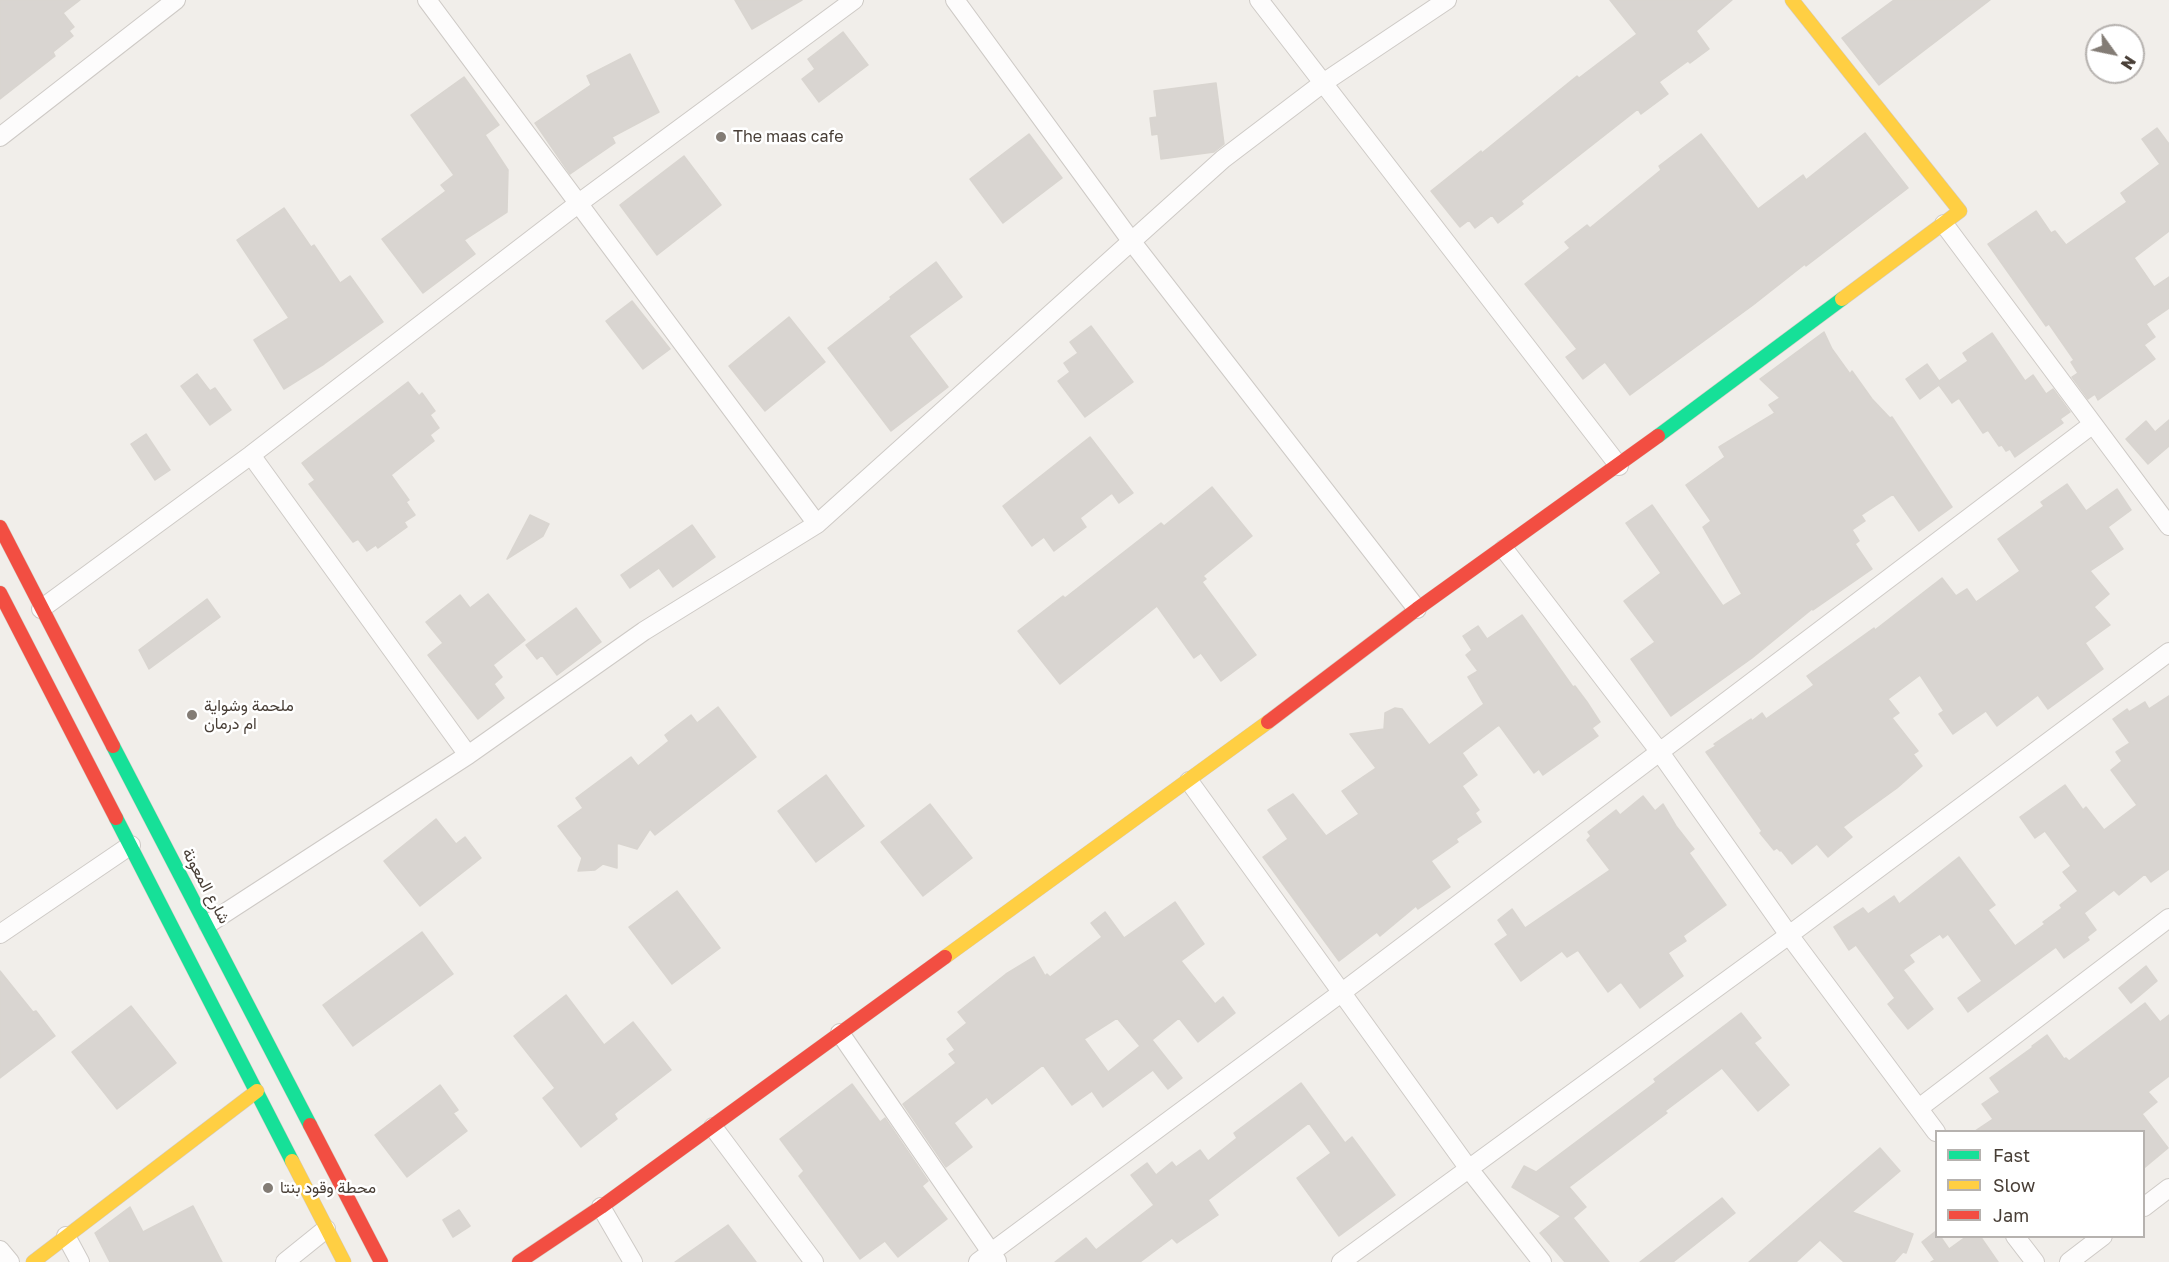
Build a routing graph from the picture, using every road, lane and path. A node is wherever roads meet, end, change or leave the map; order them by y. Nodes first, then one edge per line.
1 (176, 0) edge
2 (427, 0) edge
3 (854, 0) edge
4 (955, 0) edge
5 (1259, 0) edge
6 (1447, 0) edge
7 (1792, 0) edge
8 (1323, 82) junction
9 (0, 137) edge
10 (579, 203) junction
11 (1944, 224) junction
12 (1132, 242) junction
13 (2093, 424) junction
14 (251, 454) junction
15 (1619, 466) junction
16 (817, 524) junction
17 (2169, 526) edge
18 (0, 527) edge
19 (1504, 549) junction
20 (0, 593) edge
21 (41, 609) junction
22 (1417, 609) junction
23 (2169, 652) edge
24 (1659, 751) junction
25 (468, 755) junction
26 (1189, 781) junction
27 (131, 845) junction
28 (2169, 918) edge
29 (208, 924) junction
30 (0, 934) edge
31 (1789, 935) junction
32 (1341, 993) junction
33 (840, 1033) junction
34 (257, 1091) junction
35 (1919, 1108) junction
36 (713, 1126) junction
37 (1935, 1131) edge
38 (1469, 1169) junction
39 (2169, 1188) edge
40 (2145, 1206) edge
41 (601, 1207) junction
42 (326, 1230) junction
43 (66, 1236) junction
44 (2017, 1238) edge
45 (2100, 1238) edge
46 (0, 1250) edge
47 (989, 1259) edge
48 (10, 1262) edge
49 (33, 1262) edge
50 (81, 1262) edge
51 (285, 1262) edge
52 (344, 1262) edge
53 (381, 1262) edge
54 (519, 1262) edge
55 (633, 1262) edge
56 (814, 1262) edge
57 (1341, 1262) edge
58 (1542, 1262) edge
59 (2035, 1262) edge
60 (2069, 1262) edge

1 - 9 street
2 - 10 street
3 - 10 street
4 - 12 street
5 - 8 street
6 - 8 street
7 - 11 main road
8 - 12 street
8 - 15 street
10 - 14 street
10 - 16 street
11 - 13 street
11 - 15 main road
12 - 16 street
12 - 22 street
13 - 17 street
13 - 24 street
14 - 21 street
14 - 25 street
15 - 19 main road
16 - 25 street
18 - 21 main road, شارع المعونة
19 - 22 main road
19 - 24 street
20 - 27 main road
21 - 29 main road, شارع المعونة
22 - 26 main road
23 - 31 street
24 - 31 street
24 - 32 street
25 - 29 street
26 - 32 street
26 - 33 main road
27 - 30 street
27 - 34 main road
28 - 35 street
29 - 53 main road, شارع المعونة
31 - 35 street
31 - 38 street
32 - 38 street
32 - 47 street
33 - 36 main road
33 - 47 street
34 - 42 main road
34 - 43 main road
35 - 37 street
36 - 41 main road
36 - 56 street
38 - 57 street
38 - 58 street
39 - 40 street
41 - 54 main road
41 - 55 street
42 - 51 street
42 - 52 main road
43 - 49 main road
43 - 50 street
44 - 59 street
45 - 60 street
46 - 48 street

